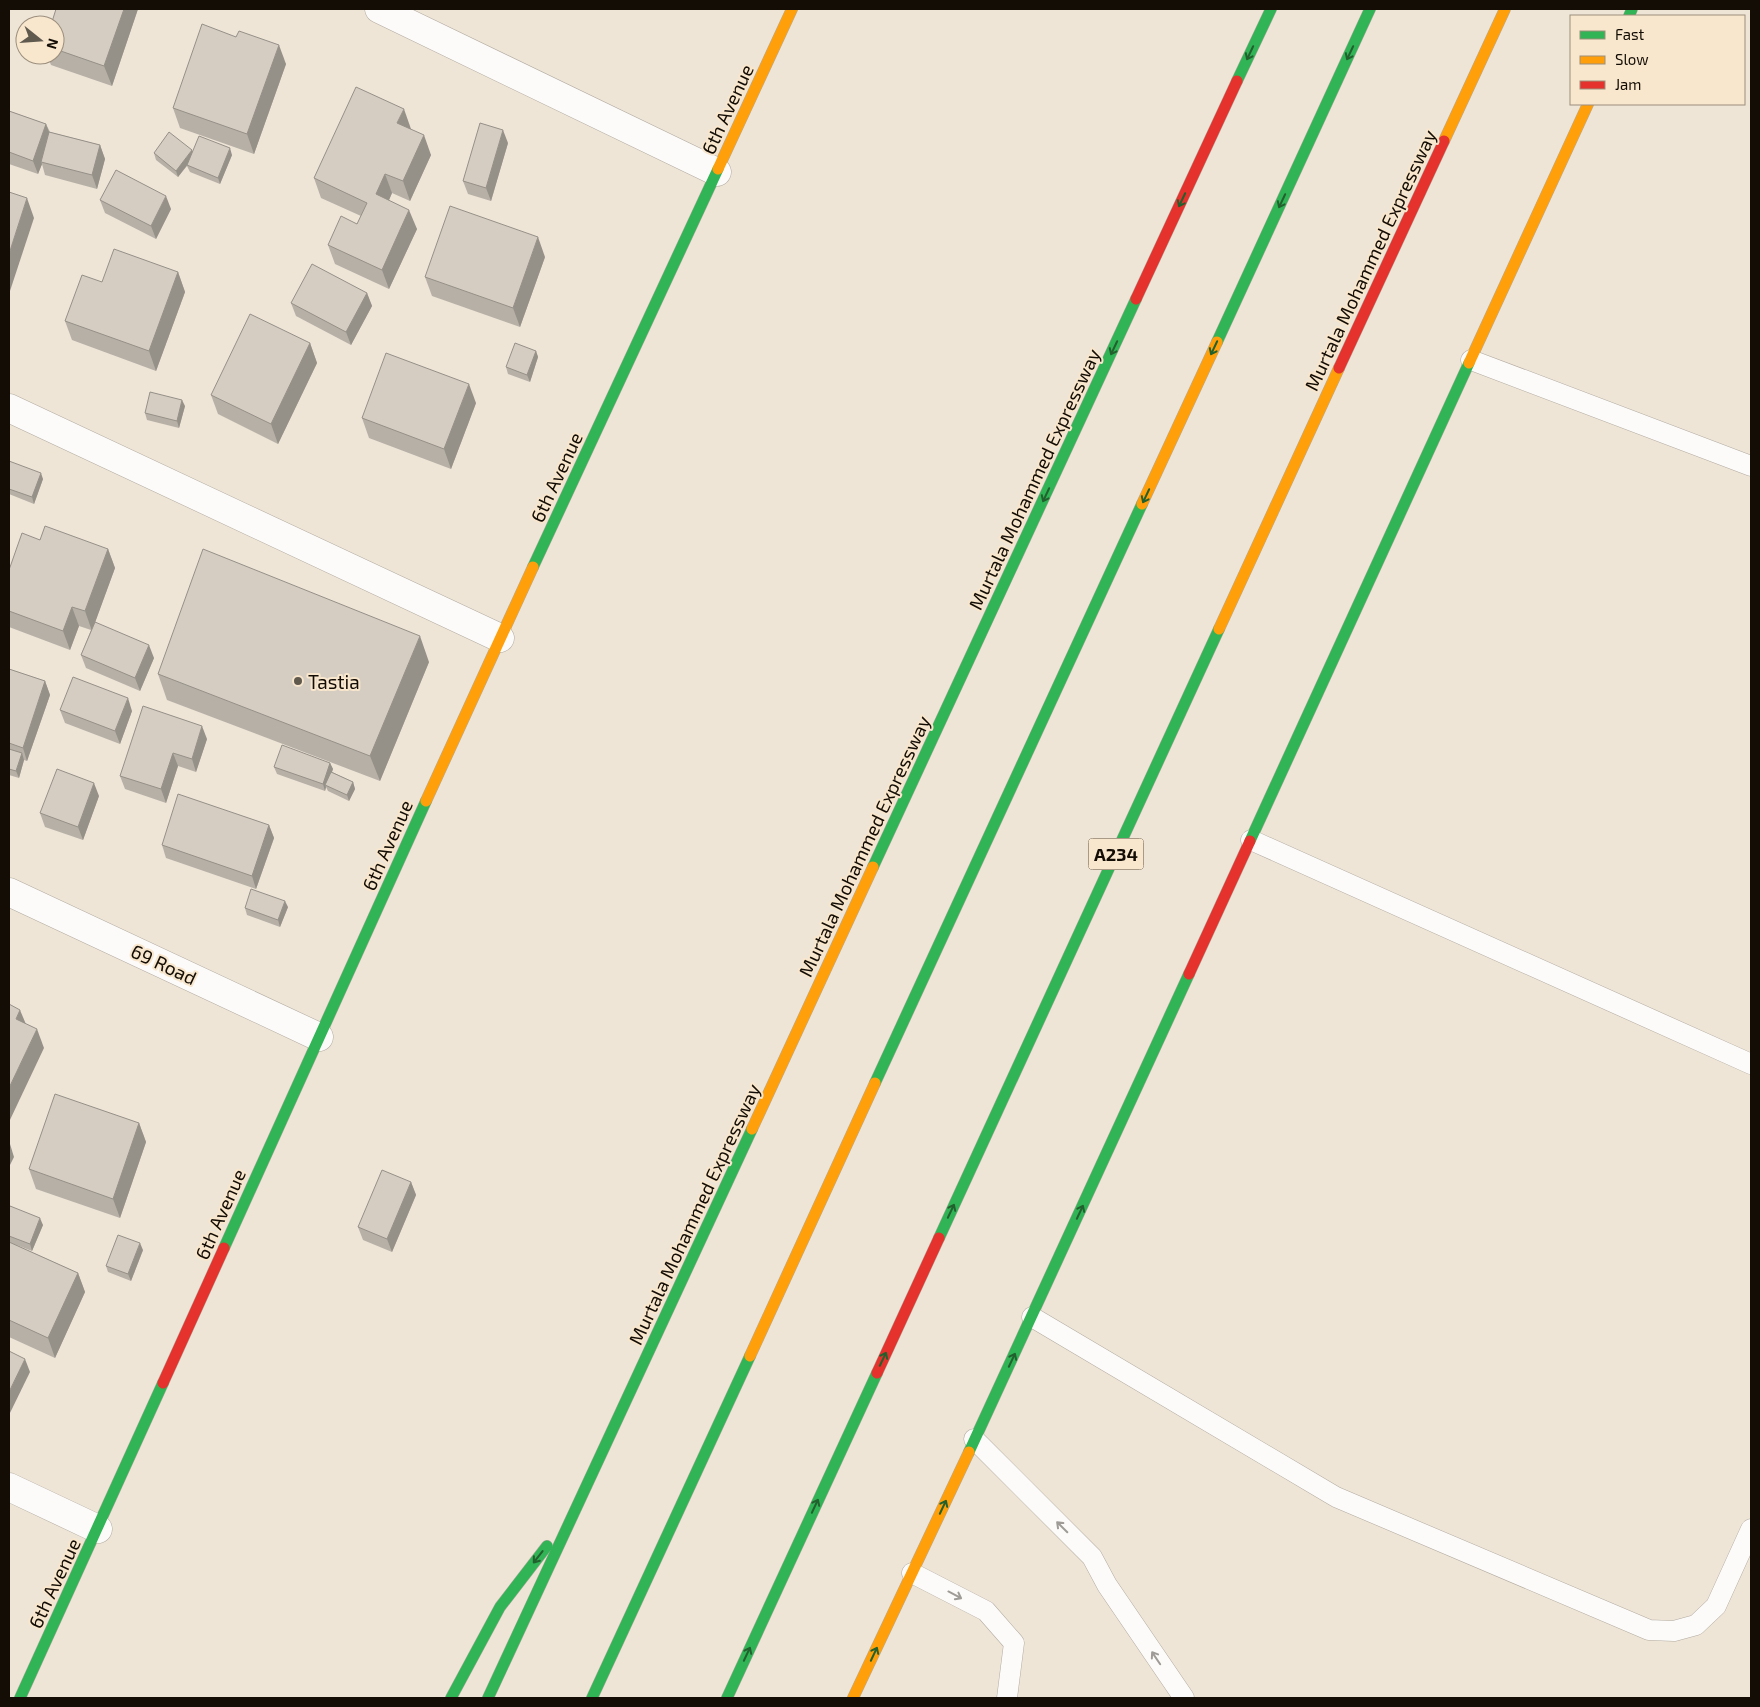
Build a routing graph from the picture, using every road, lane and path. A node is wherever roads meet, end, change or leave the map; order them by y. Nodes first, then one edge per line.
1 (379, 9) edge
2 (792, 9) edge
3 (1271, 9) edge
4 (1370, 9) edge
5 (1505, 9) edge
6 (1588, 105) edge
7 (717, 172) junction
8 (1471, 360) junction
9 (9, 408) edge
10 (1751, 466) edge
11 (500, 638) junction
12 (1251, 840) junction
13 (9, 892) edge
14 (319, 1037) junction
15 (1751, 1064) edge
16 (1032, 1317) junction
17 (974, 1439) junction
18 (9, 1487) edge
19 (579, 1505) junction
20 (98, 1529) junction
21 (1751, 1529) edge
22 (912, 1572) junction
23 (20, 1698) edge
24 (451, 1698) edge
25 (488, 1698) edge
26 (592, 1698) edge
27 (727, 1698) edge
28 (853, 1698) edge
29 (1007, 1698) edge
30 (1184, 1698) edge

1 - 7 street
2 - 7 main road, 6th Avenue
3 -> 19 main road, Murtala Mohammed Expressway
4 -> 26 main road
27 -> 5 main road, Murtala Mohammed Expressway / A234
6 - 8 main road
7 - 11 main road, 6th Avenue
8 - 10 lane
8 - 12 main road
9 - 11 street
11 - 14 main road, 6th Avenue
12 - 15 lane
16 -> 12 main road
13 - 14 street, 69 Road
14 - 20 main road, 6th Avenue
17 -> 16 main road
16 - 21 lane
22 -> 17 main road
30 -> 17 lane
18 - 20 street
19 -> 24 main road
19 - 25 main road, Murtala Mohammed Expressway
20 - 23 main road, 6th Avenue
28 -> 22 main road
22 -> 29 lane

